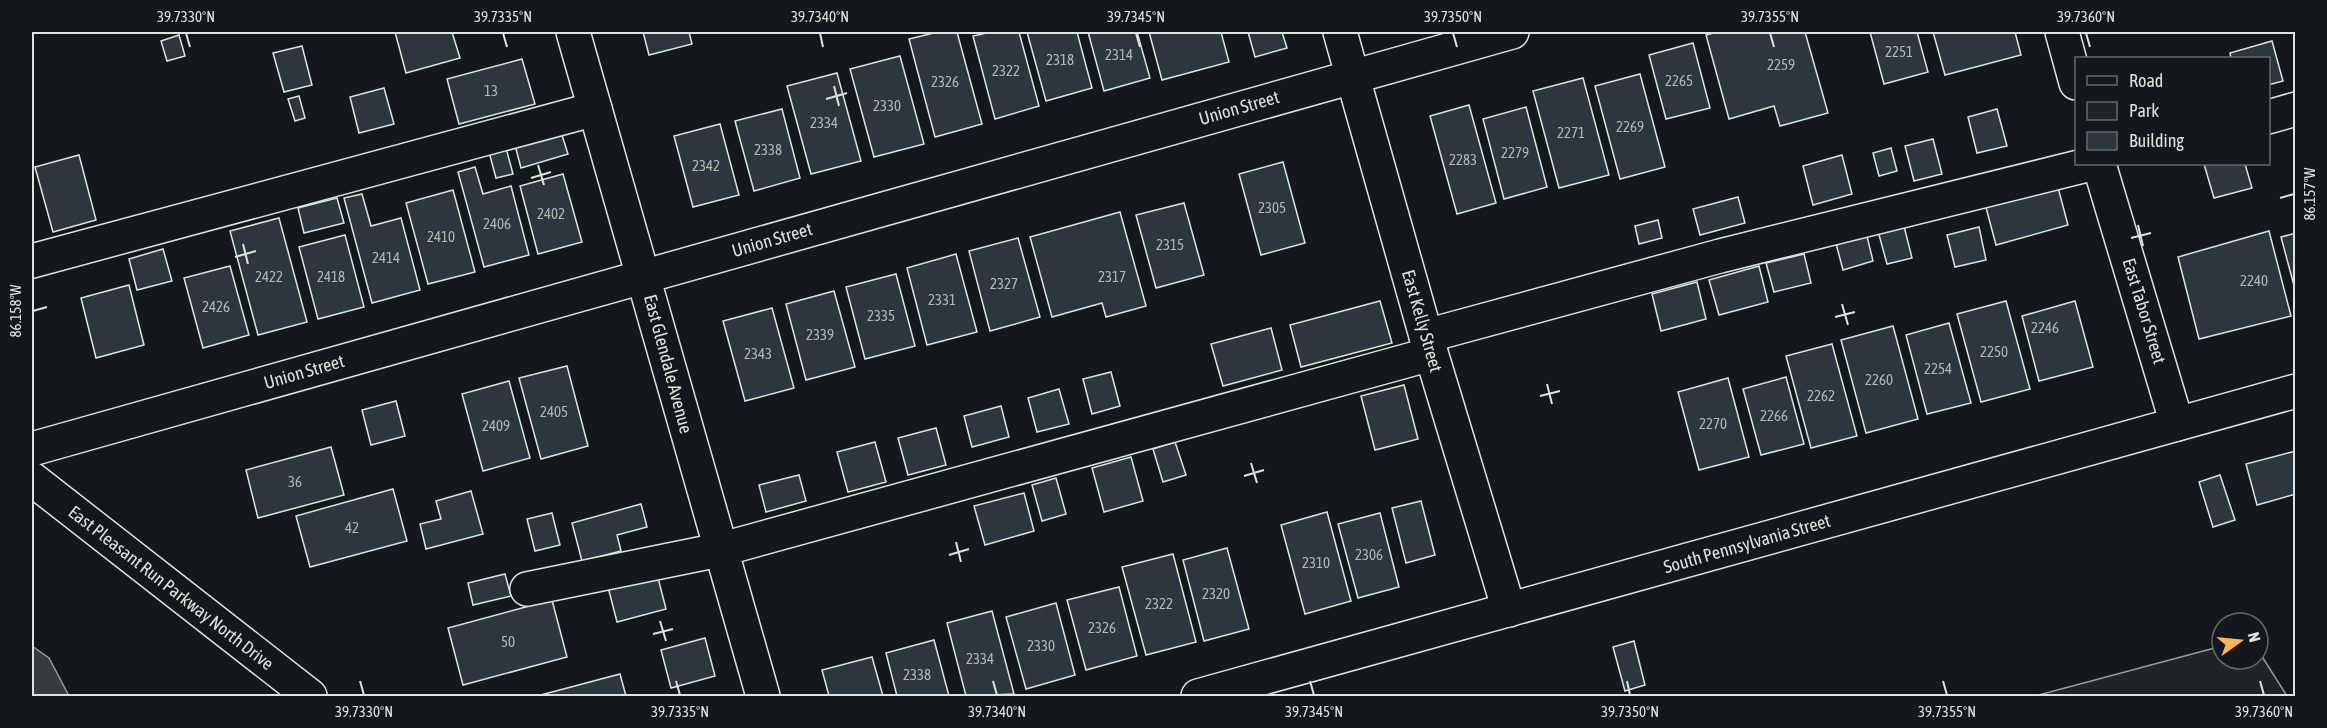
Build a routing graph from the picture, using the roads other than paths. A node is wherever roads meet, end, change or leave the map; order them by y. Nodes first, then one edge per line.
1 (573, 32) edge
2 (1340, 32) edge
3 (1512, 32) edge
4 (2062, 32) edge
5 (1353, 76) junction
6 (2075, 79) edge
7 (595, 109) junction
8 (2295, 110) edge
9 (2270, 116) edge
10 (2087, 165) edge
11 (2099, 165) edge
12 (32, 261) edge
13 (644, 276) junction
14 (1429, 345) junction
15 (2295, 391) edge
16 (2177, 424) junction
17 (32, 449) edge
18 (32, 479) edge
19 (719, 550) junction
20 (526, 589) dead end
21 (1509, 610) junction
22 (310, 696) edge
23 (762, 696) edge
24 (1198, 696) edge

1 - 7 street, East Glendale Avenue
2 - 5 street, East Kelly Street
3 - 5 street, Union Street
4 - 6 street
5 - 13 street, Union Street
5 - 14 street, East Kelly Street
7 - 12 street
7 - 13 street, East Glendale Avenue
8 - 9 street
10 - 14 street
11 - 16 street, East Tabor Street
13 - 17 street, Union Street
13 - 19 street, East Glendale Avenue
14 - 19 street
14 - 21 street, East Kelly Street
15 - 16 street, South Pennsylvania Street
16 - 21 street, South Pennsylvania Street
18 - 22 street, East Pleasant Run Parkway North Drive
19 - 20 street
19 - 23 street, East Glendale Avenue
21 - 24 street, South Pennsylvania Street

